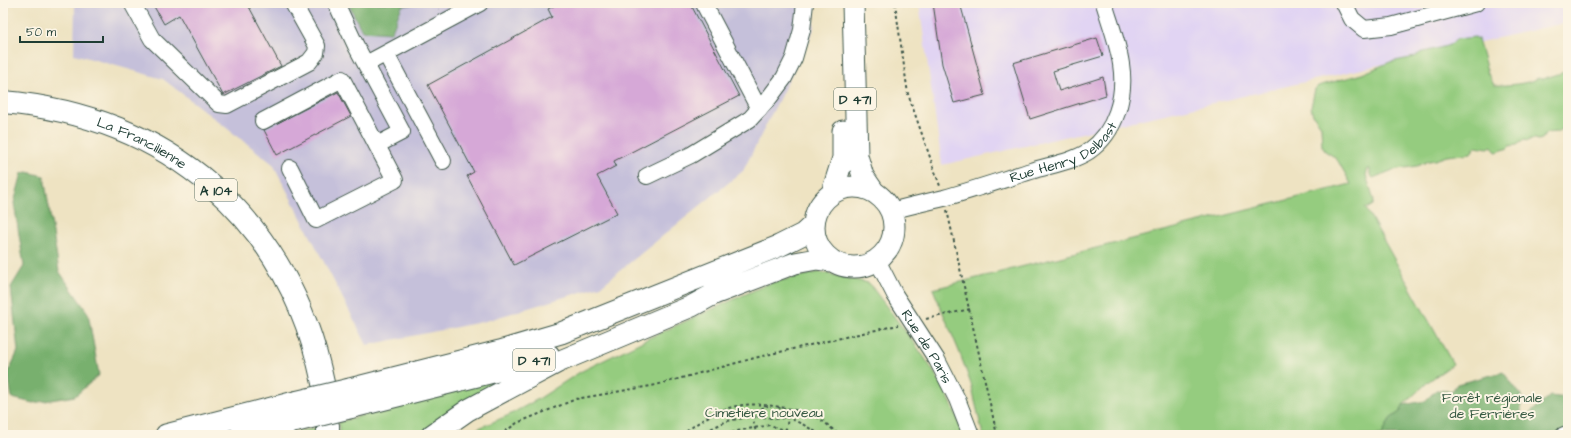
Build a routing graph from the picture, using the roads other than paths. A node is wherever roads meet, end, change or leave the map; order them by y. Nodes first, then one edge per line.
1 (132, 3) edge
2 (293, 3) edge
3 (336, 3) edge
4 (480, 3) edge
5 (805, 3) edge
6 (839, 3) edge
7 (852, 3) edge
8 (1104, 3) edge
9 (1344, 3) edge
10 (1476, 3) edge
11 (705, 6) dead end
12 (386, 54) junction
13 (366, 64) junction
14 (8, 103) edge
15 (759, 109) junction
16 (262, 121) dead end
17 (377, 145) junction
18 (443, 161) dead end
19 (290, 168) dead end
20 (647, 176) dead end
21 (874, 192) junction
22 (832, 193) junction
23 (891, 211) junction
24 (814, 224) junction
25 (877, 260) junction
26 (832, 261) junction
27 (714, 294) junction
28 (323, 383) dead end
29 (349, 398) junction
30 (296, 412) junction
31 (1568, 434) edge
32 (166, 435) edge
33 (241, 435) edge
34 (432, 435) edge
35 (971, 435) edge
36 (1564, 435) edge

1 - 2 street
3 - 13 street
4 - 12 street
5 - 15 street
6 - 22 main road, D 471
7 - 21 main road, D 471
8 - 23 street, Rue Henry Delbast
9 - 10 street
11 - 15 street
12 - 13 street
12 - 18 street
13 - 17 street
14 - 28 highway, La Francilienne / A 104
15 - 20 street
16 - 17 street
17 - 19 street
21 - 22 main road
21 - 23 main road
22 - 24 main road
23 - 25 main road
24 - 26 main road
24 - 29 main road, D 471
25 - 26 main road
25 - 35 street, Rue de Paris
26 - 27 main road, D 471
27 - 29 main road, D 471
27 - 34 main road
29 - 30 main road, D 471, bridge
30 - 32 main road, D 471
30 - 33 main road, D 471
31 - 36 street

